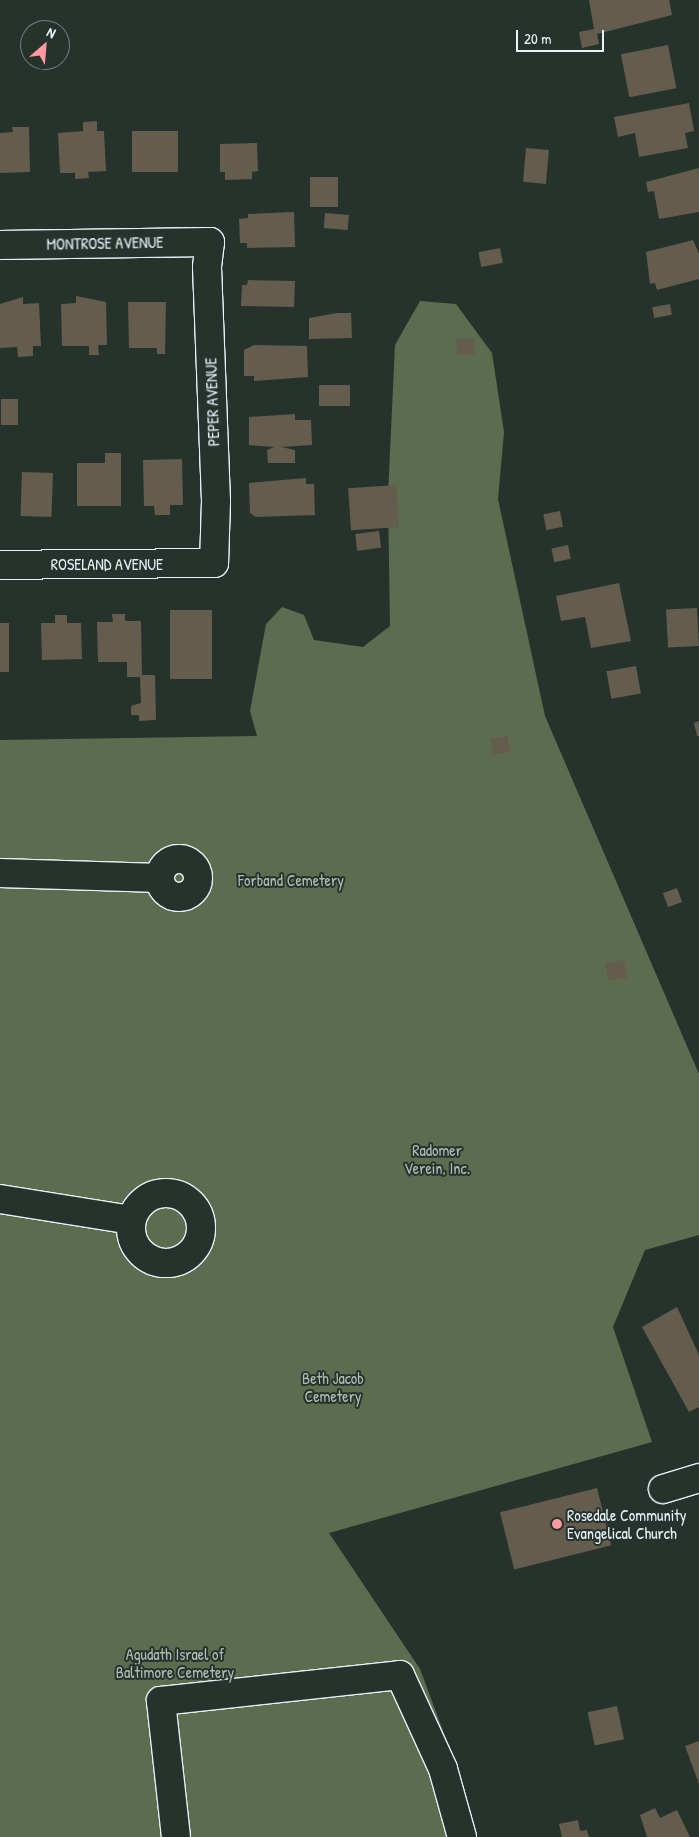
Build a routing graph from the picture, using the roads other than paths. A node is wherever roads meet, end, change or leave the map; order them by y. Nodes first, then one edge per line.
1 (210, 242) joint
2 (0, 245) edge
3 (214, 563) joint
4 (0, 565) edge
5 (0, 873) edge
6 (160, 878) dead end
7 (0, 1199) edge
8 (131, 1220) dead end
9 (699, 1478) edge
10 (663, 1489) dead end
11 (176, 1837) edge
12 (462, 1837) edge

1 - 2 street, MONTROSE AVENUE
1 - 3 street, PEPER AVENUE
3 - 4 street, ROSELAND AVENUE
5 - 6 street
7 - 8 street
9 - 10 street
11 - 12 street

